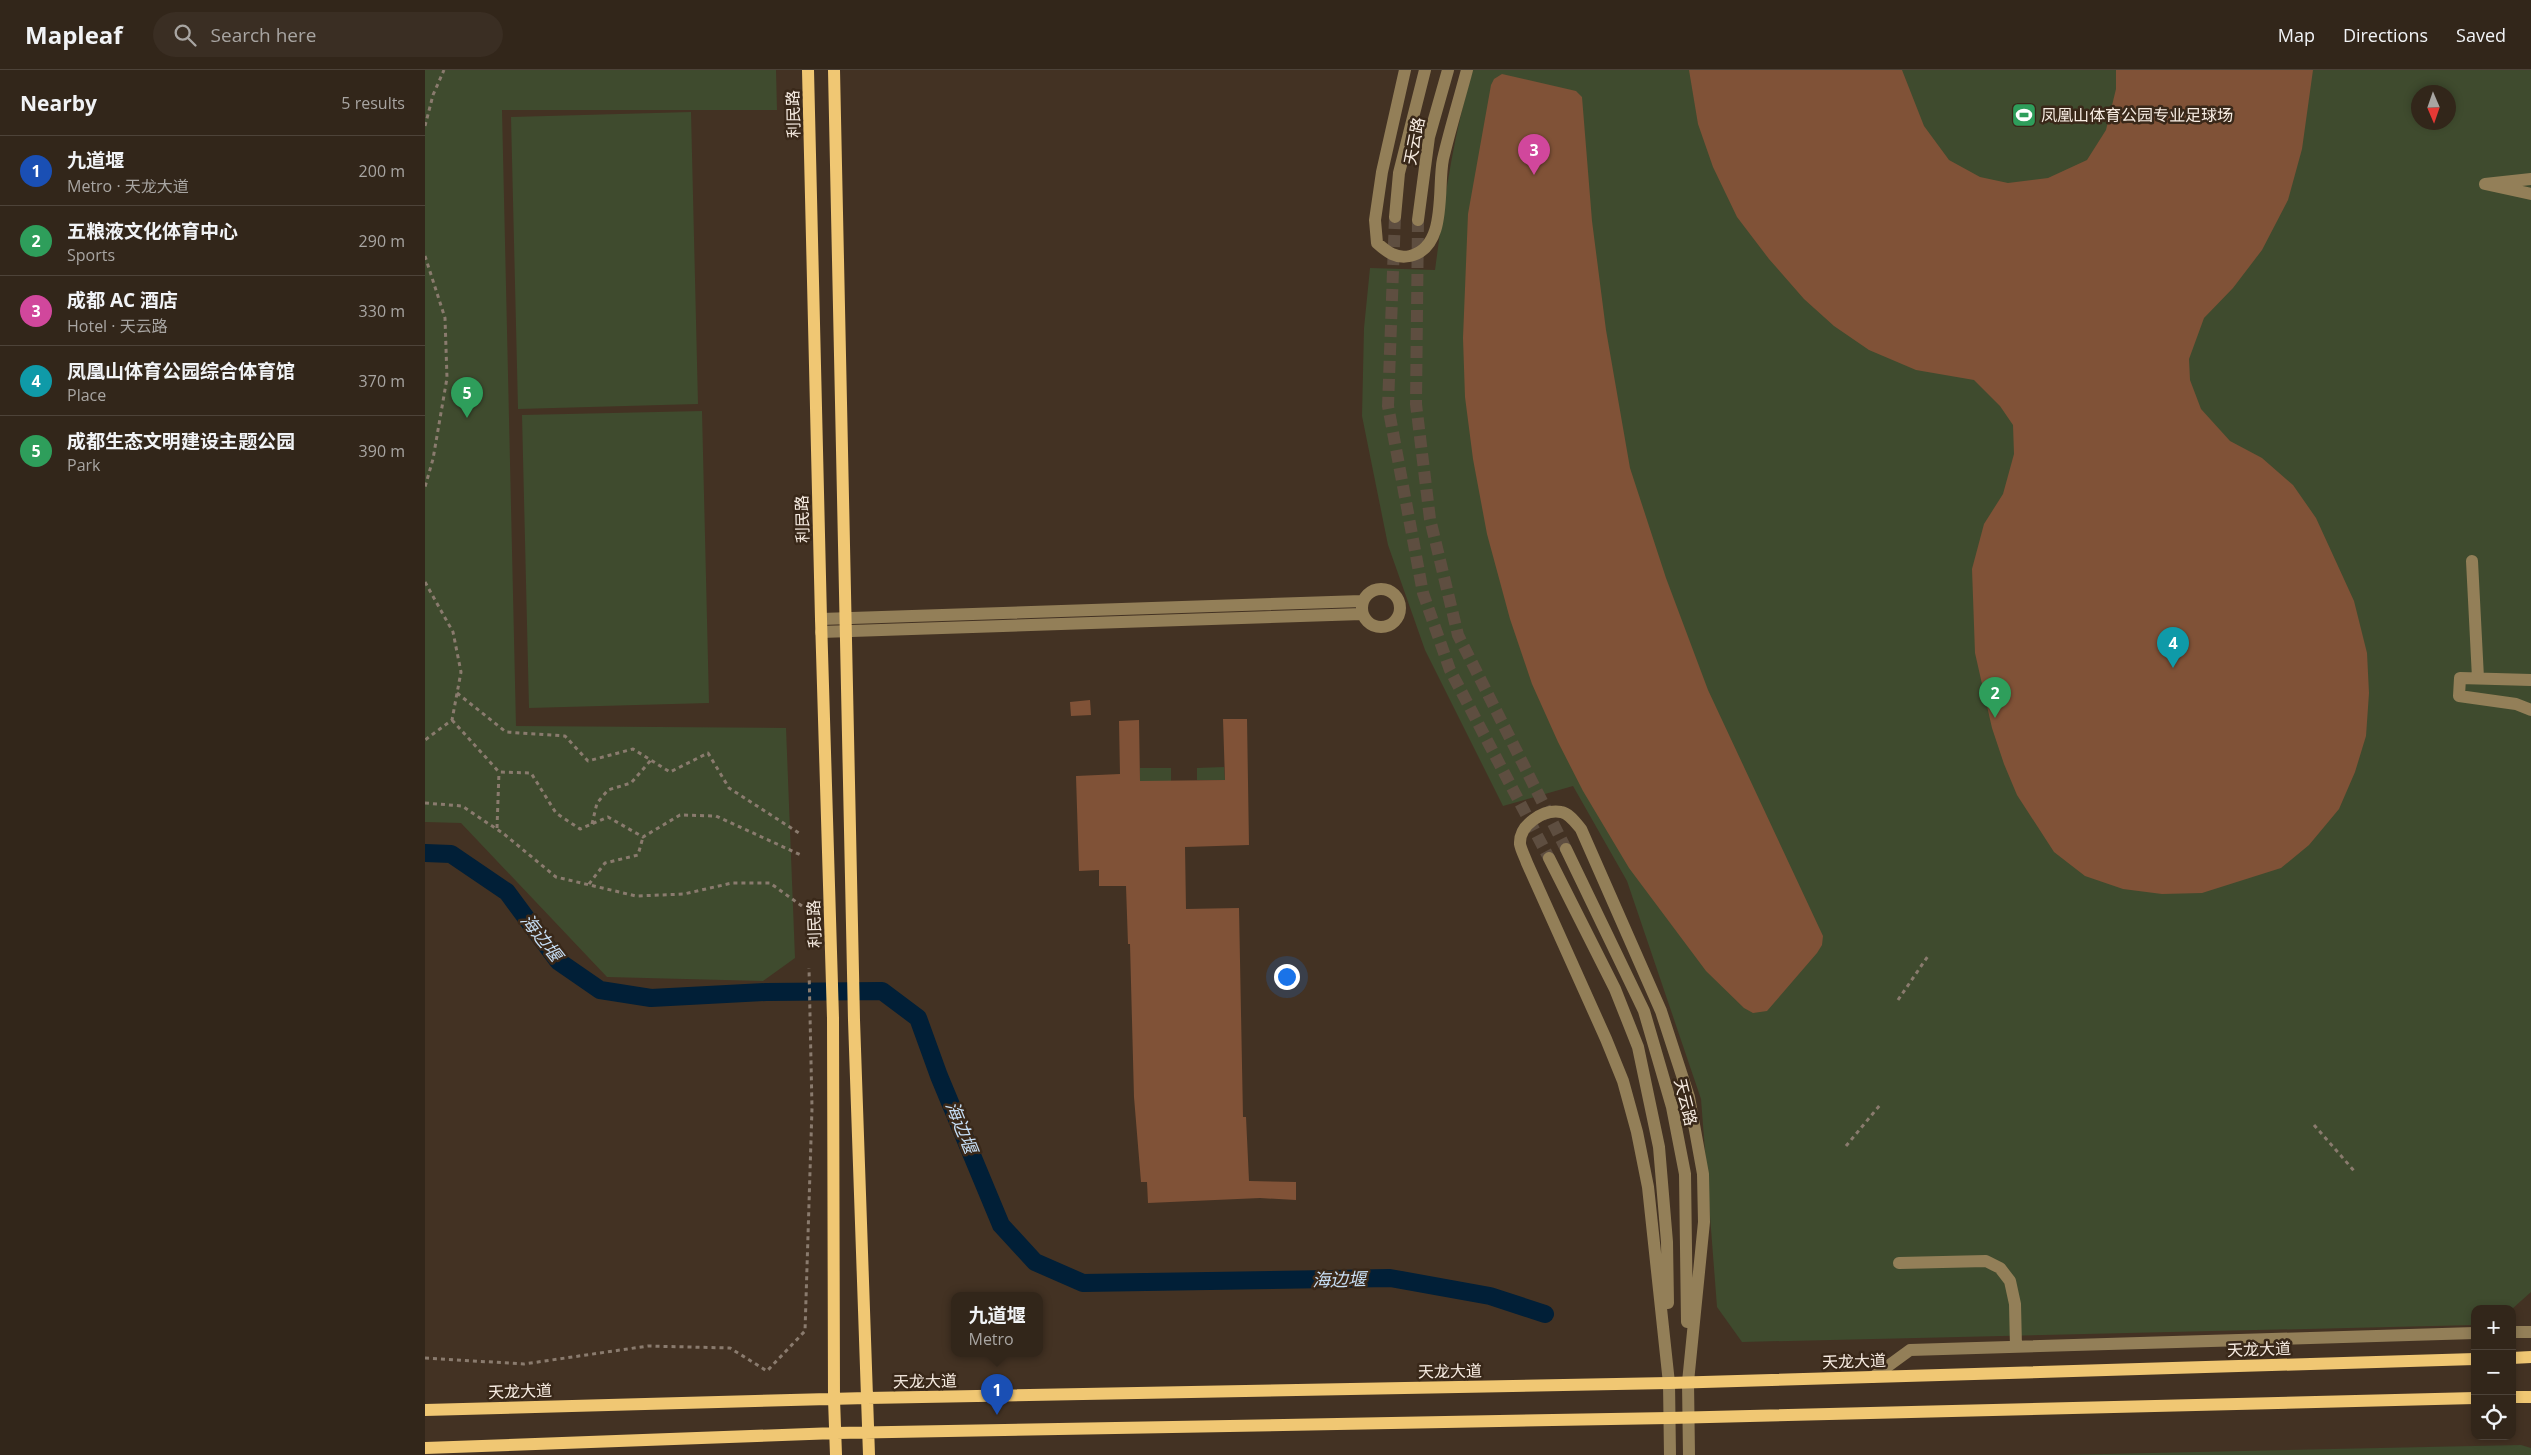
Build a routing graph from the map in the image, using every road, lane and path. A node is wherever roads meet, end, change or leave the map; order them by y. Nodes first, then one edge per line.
1 (444, 70) edge
2 (808, 70) edge
3 (834, 70) edge
4 (1405, 70) edge
5 (1425, 70) edge
6 (1448, 70) edge
7 (1467, 70) edge
8 (425, 126) edge
9 (2531, 179) edge
10 (2531, 194) edge
11 (1395, 217) tunnel mouth
12 (1418, 220) tunnel mouth
13 (425, 256) edge
14 (426, 266) edge
15 (425, 467) edge
16 (429, 473) junction
17 (425, 487) edge
18 (2471, 561) dead end
19 (425, 582) edge
20 (846, 618) junction
21 (821, 625) junction
22 (846, 632) junction
23 (2477, 678) junction
24 (2531, 680) edge
25 (457, 693) junction
26 (2531, 710) edge
27 (452, 720) junction
28 (425, 740) edge
29 (651, 760) junction
30 (499, 772) junction
31 (425, 803) edge
32 (593, 824) junction
33 (497, 828) junction
34 (802, 835) dead end
35 (643, 837) junction
36 (1566, 849) tunnel mouth
37 (803, 856) dead end
38 (1549, 858) tunnel mouth
39 (588, 885) junction
40 (806, 909) dead end
41 (1928, 956) dead end
42 (809, 968) dead end
43 (1899, 1000) dead end
44 (1881, 1105) dead end
45 (2314, 1125) dead end
46 (1846, 1146) dead end
47 (2356, 1173) dead end
48 (1899, 1263) dead end
49 (2516, 1332) edge
50 (2531, 1332) edge
51 (2471, 1333) edge
52 (2016, 1346) junction
53 (2531, 1357) edge
54 (425, 1358) edge
55 (2516, 1358) edge
56 (2471, 1359) edge
57 (1873, 1377) junction
58 (1688, 1382) junction
59 (1669, 1383) junction
60 (2531, 1396) edge
61 (2516, 1397) edge
62 (867, 1398) junction
63 (2471, 1398) edge
64 (834, 1399) junction
65 (425, 1410) edge
66 (1688, 1417) junction
67 (1669, 1418) junction
68 (836, 1433) junction
69 (869, 1433) junction
70 (425, 1448) edge
71 (836, 1455) edge
72 (869, 1455) edge
73 (1670, 1455) edge
74 (1689, 1455) edge

1 - 8 path
2 - 21 main road, 利民路
3 - 20 main road
4 - 7 street
5 - 11 street, 天云路
6 - 12 street, 天云路
9 - 10 street
13 - 14 path
14 - 16 path
15 - 16 path
16 - 17 path
18 - 23 street
19 - 25 path
20 - 21 street
20 - 22 main road
20 - 22 street
21 - 22 street
21 - 64 main road, 利民路
22 - 62 main road
23 - 24 street
23 - 26 street
25 - 27 path
25 - 29 path
27 - 28 path
27 - 30 path
29 - 32 path
29 - 34 path
30 - 32 path
30 - 33 path
31 - 33 path
32 - 35 path
33 - 39 path
35 - 37 path
35 - 39 path
36 - 58 street, 天云路
38 - 59 street
39 - 40 path
41 - 43 path
42 - 54 path
44 - 46 path
45 - 47 path
48 - 52 street
49 - 50 street
51 - 52 street
52 - 57 street
53 - 55 main road
56 - 57 main road, 天龙大道
57 - 58 main road, 天龙大道
58 - 59 main road, 天龙大道
58 - 59 street
58 - 66 street
59 - 62 main road, 天龙大道
59 - 67 street
60 - 61 main road
62 - 64 main road, 天龙大道
62 - 69 main road
63 - 66 main road
64 - 65 main road, 天龙大道
64 - 68 main road, 利民路
66 - 67 main road
66 - 74 street
67 - 69 main road
67 - 73 street
68 - 69 main road
68 - 70 main road
68 - 71 main road, 利民路
69 - 72 main road

